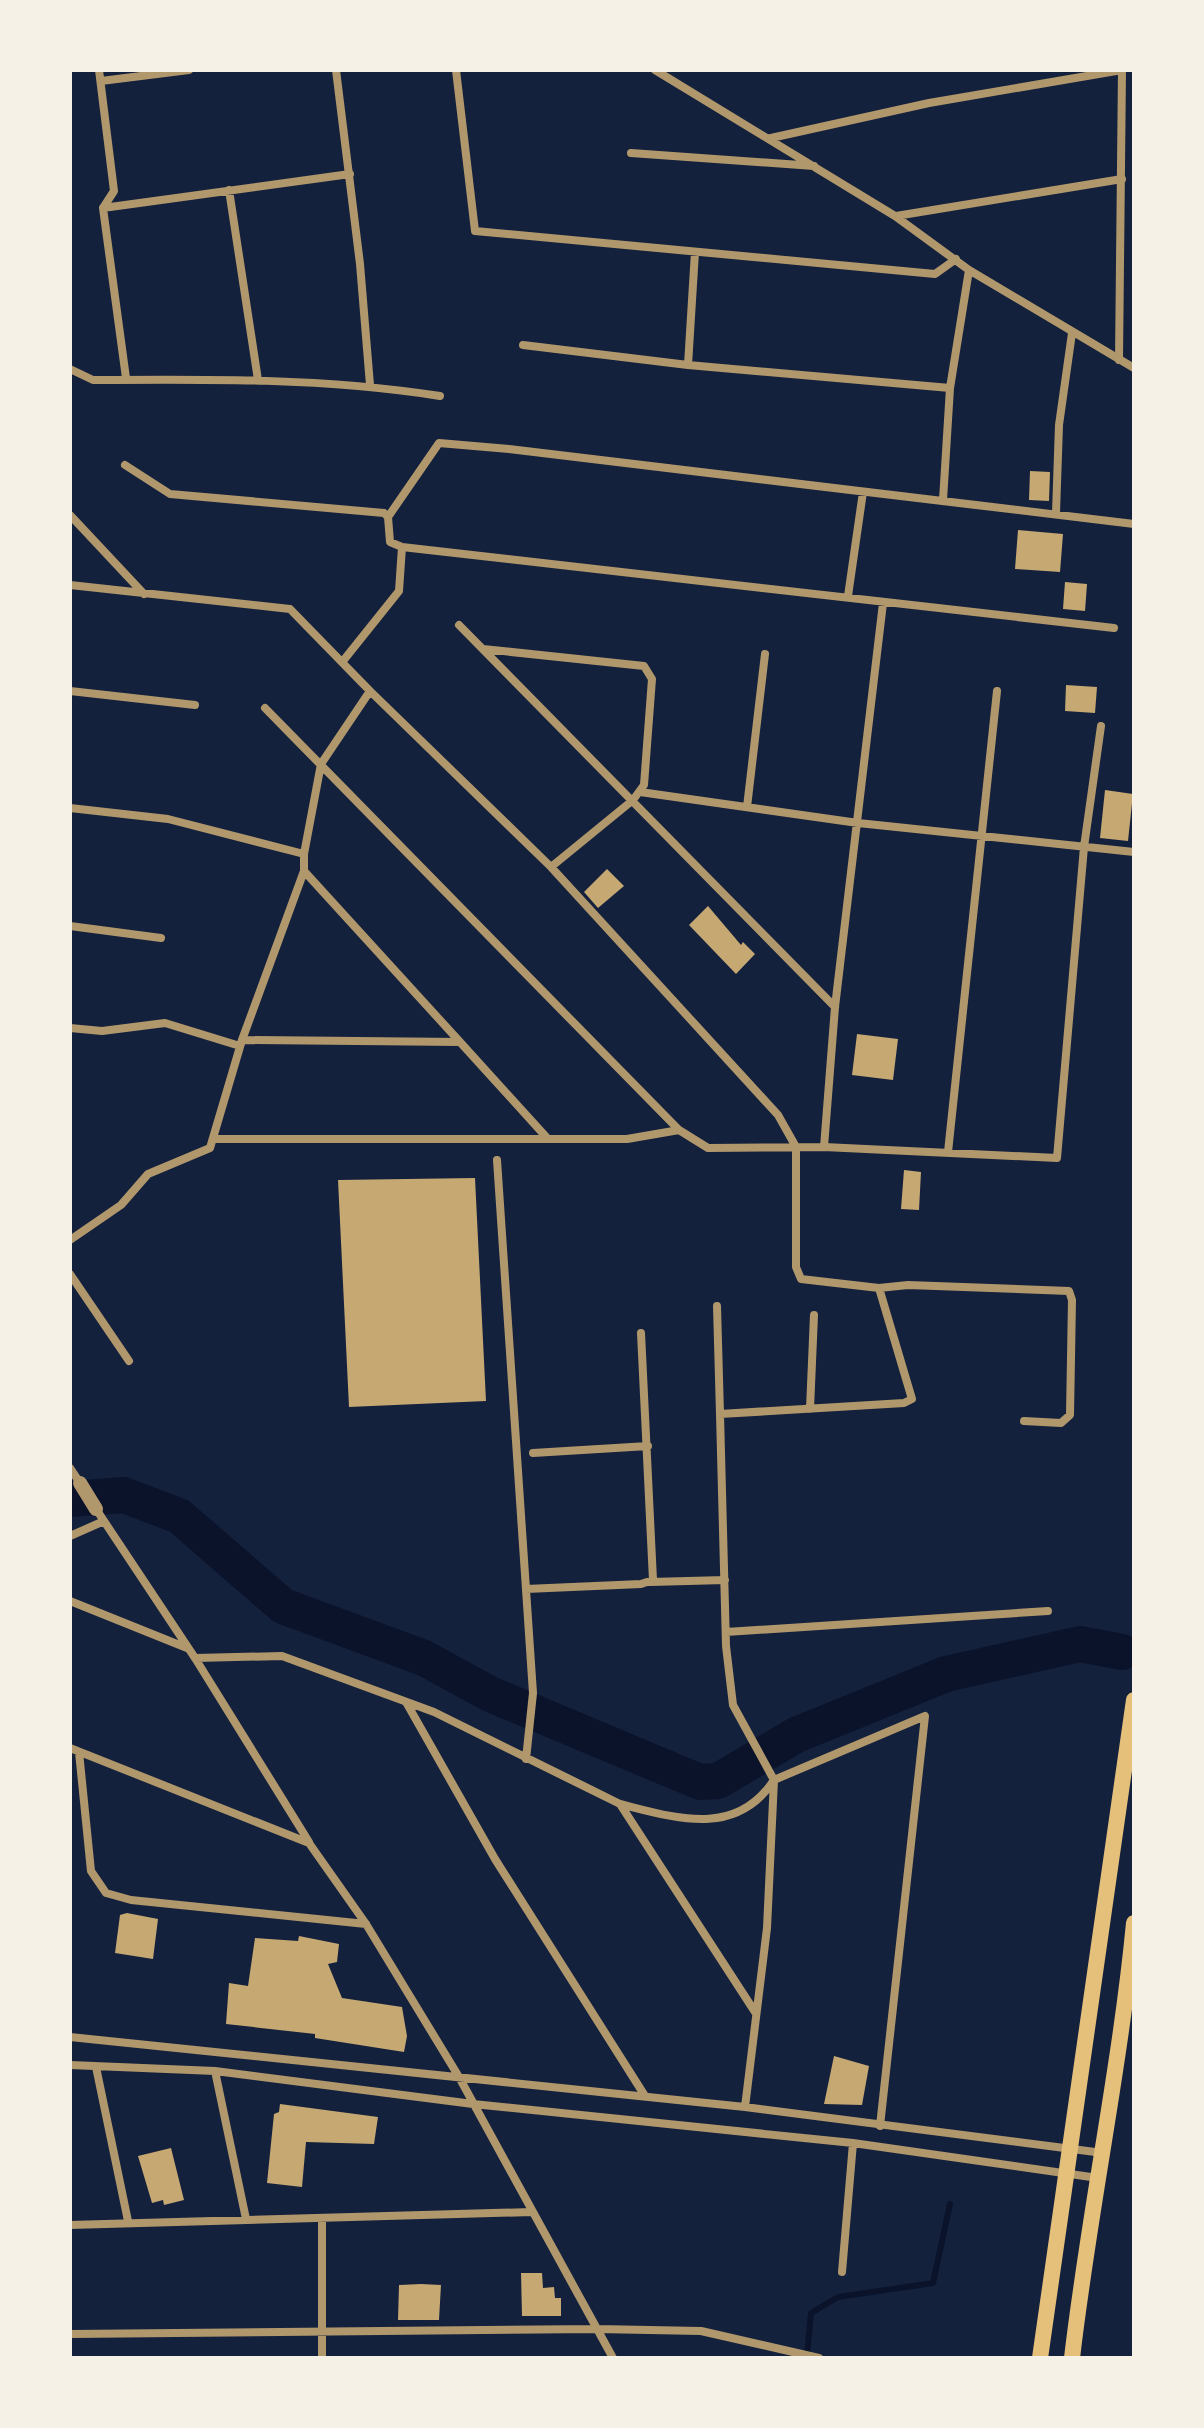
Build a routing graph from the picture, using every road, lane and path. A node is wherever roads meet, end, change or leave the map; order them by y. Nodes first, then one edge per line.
1 (99, 70) edge
2 (189, 70) edge
3 (336, 70) edge
4 (456, 70) edge
5 (655, 70) edge
6 (1122, 70) edge
7 (101, 81) junction
8 (770, 138) junction
9 (631, 153) dead end
10 (815, 166) junction
11 (350, 174) junction
12 (1122, 179) junction
13 (229, 190) junction
14 (103, 208) junction
15 (895, 216) junction
16 (695, 252) junction
17 (956, 259) junction
18 (969, 270) junction
19 (1072, 333) junction
20 (523, 345) dead end
21 (1119, 360) junction
22 (688, 365) junction
23 (1134, 368) edge
24 (70, 369) edge
25 (126, 378) junction
26 (258, 380) junction
27 (370, 385) junction
28 (950, 388) junction
29 (440, 396) dead end
30 (125, 465) dead end
31 (863, 492) junction
32 (943, 500) junction
33 (1056, 513) junction
34 (70, 515) edge
35 (388, 517) junction
36 (1134, 524) edge
37 (402, 547) junction
38 (70, 585) edge
39 (145, 595) junction
40 (848, 596) junction
41 (883, 603) junction
42 (459, 625) dead end
43 (1114, 628) dead end
44 (483, 649) junction
45 (765, 654) dead end
46 (343, 661) junction
47 (70, 691) edge
48 (370, 691) junction
49 (997, 691) dead end
50 (195, 705) dead end
51 (265, 708) dead end
52 (1101, 726) dead end
53 (321, 764) junction
54 (640, 792) junction
55 (633, 800) junction
56 (747, 807) junction
57 (70, 808) edge
58 (858, 823) junction
59 (981, 837) junction
60 (1084, 847) junction
61 (1134, 852) edge
62 (304, 854) junction
63 (551, 867) junction
64 (304, 871) junction
65 (70, 926) edge
66 (161, 938) dead end
67 (835, 1007) junction
68 (70, 1028) edge
69 (460, 1042) junction
70 (241, 1043) junction
71 (679, 1130) junction
72 (215, 1139) junction
73 (548, 1139) junction
74 (796, 1147) junction
75 (824, 1147) junction
76 (948, 1152) junction
77 (497, 1160) dead end
78 (70, 1240) edge
79 (70, 1274) edge
80 (879, 1288) junction
81 (717, 1306) dead end
82 (814, 1315) dead end
83 (641, 1333) dead end
84 (129, 1361) dead end
85 (810, 1409) junction
86 (720, 1414) junction
87 (1024, 1421) dead end
88 (648, 1446) junction
89 (533, 1453) dead end
90 (73, 1472) edge
91 (100, 1515) junction
92 (70, 1536) edge
93 (725, 1580) junction
94 (649, 1582) junction
95 (526, 1589) junction
96 (70, 1601) edge
97 (1048, 1611) dead end
98 (726, 1632) junction
99 (188, 1648) junction
100 (195, 1658) junction
101 (1134, 1700) edge
102 (406, 1701) junction
103 (74, 1750) edge
104 (526, 1759) junction
105 (774, 1780) junction
106 (620, 1804) junction
107 (309, 1843) junction
108 (1134, 1923) edge
109 (366, 1924) junction
110 (755, 2013) junction
111 (70, 2037) edge
112 (70, 2065) edge
113 (96, 2067) junction
114 (215, 2071) junction
115 (459, 2077) junction
116 (645, 2096) junction
117 (473, 2104) junction
118 (745, 2107) junction
119 (880, 2126) junction
120 (853, 2143) junction
121 (1070, 2150) junction
122 (1103, 2153) junction
123 (1067, 2174) junction
124 (1098, 2178) junction
125 (531, 2212) junction
126 (246, 2219) junction
127 (322, 2219) junction
128 (128, 2221) junction
129 (70, 2225) edge
130 (842, 2272) dead end
131 (597, 2329) junction
132 (322, 2331) junction
133 (70, 2334) edge
134 (816, 2357) edge
135 (322, 2358) edge
136 (613, 2358) edge
137 (1040, 2358) edge
138 (1072, 2358) edge

1 - 7 street
2 - 7 street
3 - 11 street
4 - 16 street
5 - 8 street
6 - 8 street
6 - 12 street
7 - 14 street
8 - 10 street
9 - 10 street
10 - 15 street
11 - 13 street
11 - 27 street
12 - 15 street
12 - 21 street
13 - 14 street
13 - 26 street
14 - 25 street
15 - 17 street
16 - 17 street
16 - 22 street
17 - 18 street
18 - 19 street
18 - 28 street
19 - 21 street
19 - 33 street
20 - 22 street
21 - 23 street
22 - 28 street
24 - 25 street
25 - 26 street
26 - 27 street
27 - 29 street
28 - 32 street
30 - 35 street
31 - 32 street
31 - 35 street
31 - 40 street
32 - 33 street
33 - 36 street
34 - 39 street
35 - 37 street
37 - 40 street
37 - 46 street
38 - 39 street
39 - 46 street
40 - 41 street
41 - 43 street
41 - 58 street
42 - 44 street
44 - 54 street
44 - 55 street
45 - 56 street
46 - 48 street
47 - 50 street
48 - 53 street
48 - 63 street
49 - 59 street
51 - 53 street
52 - 60 street
53 - 62 street
53 - 71 street
54 - 55 street
54 - 56 street
55 - 63 street
55 - 67 street
56 - 58 street
57 - 62 street
58 - 59 street
58 - 67 street
59 - 60 street
59 - 76 street
60 - 61 street
60 - 76 street
62 - 64 street
63 - 74 street
64 - 69 street
64 - 70 street
65 - 66 street
67 - 75 street
68 - 70 street
69 - 70 street
69 - 73 street
70 - 72 street
71 - 73 street
71 - 74 street
72 - 73 street
72 - 78 street
74 - 75 street
74 - 80 street
75 - 76 street
77 - 95 street
79 - 84 street
80 - 85 street
80 - 87 street
81 - 86 street
82 - 85 street
83 - 88 street
85 - 86 street
86 - 93 street
88 - 89 street
88 - 94 street
90 - 91 street
91 - 92 street
91 - 99 street
93 - 94 street
93 - 98 street
94 - 95 street
95 - 104 street
96 - 99 street
97 - 98 street
98 - 105 street
99 - 100 street
100 - 102 street
100 - 107 street
101 - 121 main road
102 - 104 street
102 - 116 street
103 - 107 street
103 - 109 street
104 - 106 street
105 - 106 street
105 - 110 street
105 - 119 street
106 - 110 street
107 - 109 street
108 - 122 main road
109 - 115 street
110 - 118 street
111 - 115 street
112 - 113 street
113 - 114 street
113 - 128 street
114 - 117 street
114 - 126 street
115 - 116 street
115 - 117 street
116 - 118 street
117 - 120 street
117 - 125 street
118 - 119 street
119 - 121 street
120 - 123 street
120 - 130 street
121 - 122 street
121 - 123 main road
122 - 124 main road
123 - 124 street
123 - 137 main road
124 - 138 main road
125 - 127 street
125 - 131 street
126 - 127 street
126 - 128 street
127 - 132 street
128 - 129 street
131 - 132 street
131 - 134 street
131 - 136 street
132 - 133 street
132 - 135 street

